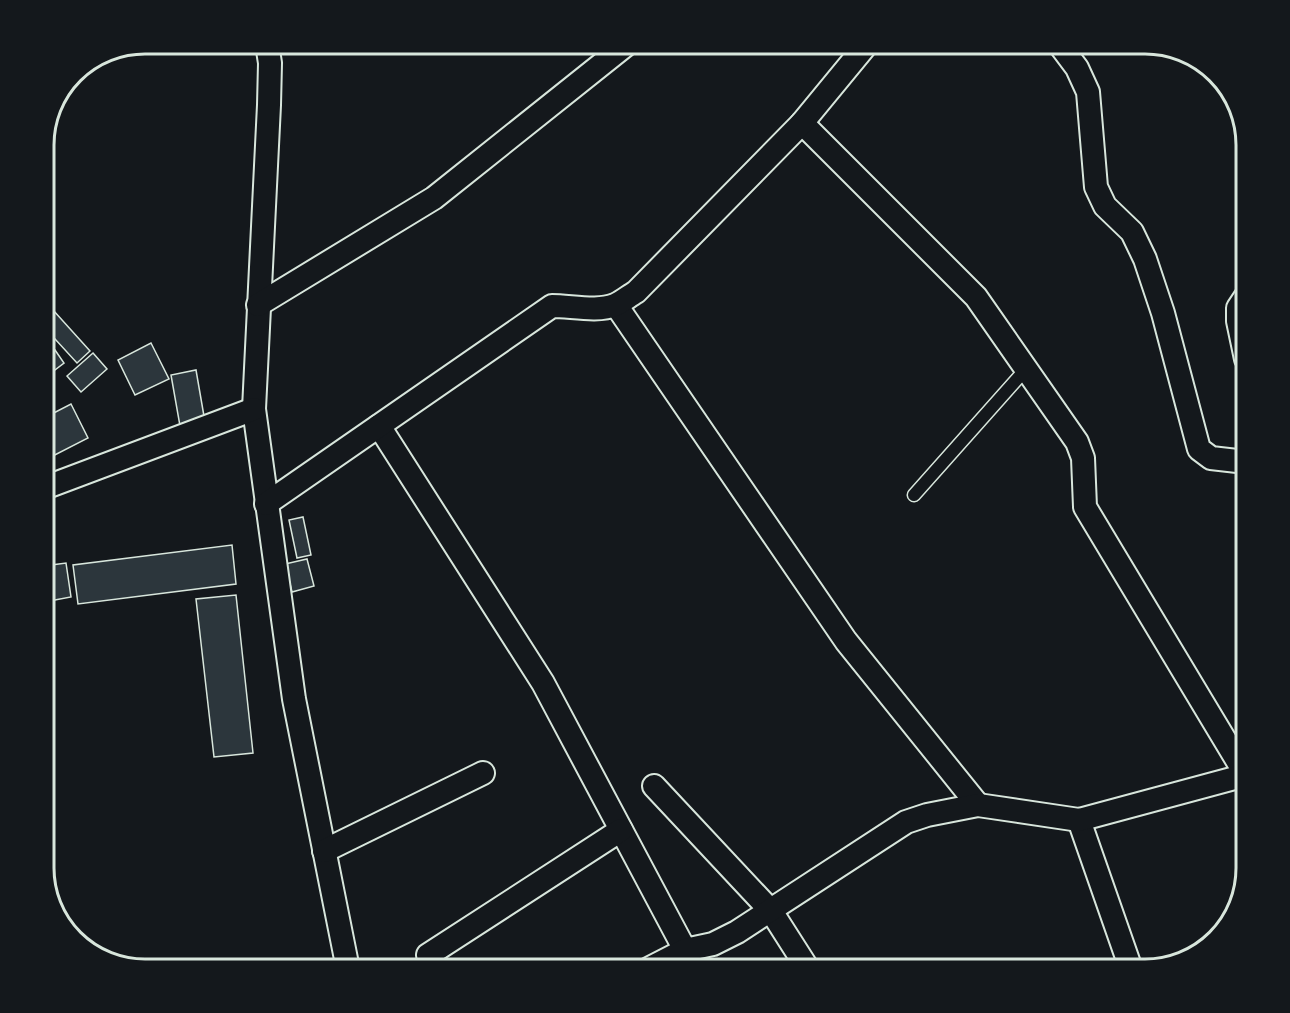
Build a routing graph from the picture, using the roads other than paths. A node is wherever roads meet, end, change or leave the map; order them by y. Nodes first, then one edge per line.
1 (269, 54) edge
2 (614, 54) edge
3 (859, 54) edge
4 (1066, 54) edge
5 (802, 123) junction
6 (258, 305) junction
7 (615, 305) junction
8 (1026, 369) junction
9 (254, 409) junction
10 (380, 426) junction
11 (1236, 461) edge
12 (54, 484) edge
13 (914, 495) dead end
14 (266, 504) junction
15 (1236, 758) edge
16 (483, 772) dead end
17 (1236, 778) edge
18 (654, 786) dead end
19 (978, 805) junction
20 (1079, 820) junction
21 (621, 830) junction
22 (324, 851) junction
23 (771, 911) junction
24 (685, 950) junction
25 (428, 955) dead end
26 (346, 959) edge
27 (667, 959) edge
28 (802, 959) edge
29 (1128, 959) edge

1 - 6 street
2 - 6 street
3 - 5 street
4 - 11 street
5 - 7 street
5 - 8 street
6 - 9 street
7 - 10 street
7 - 19 street
8 - 13 lane
8 - 15 street
9 - 12 street
9 - 14 street
10 - 14 street
10 - 21 street
14 - 22 street
16 - 22 street
17 - 20 street
18 - 23 street
19 - 20 street
19 - 23 street
20 - 29 street
21 - 24 street
21 - 25 street
22 - 26 street
23 - 24 street
23 - 28 street
24 - 27 street

